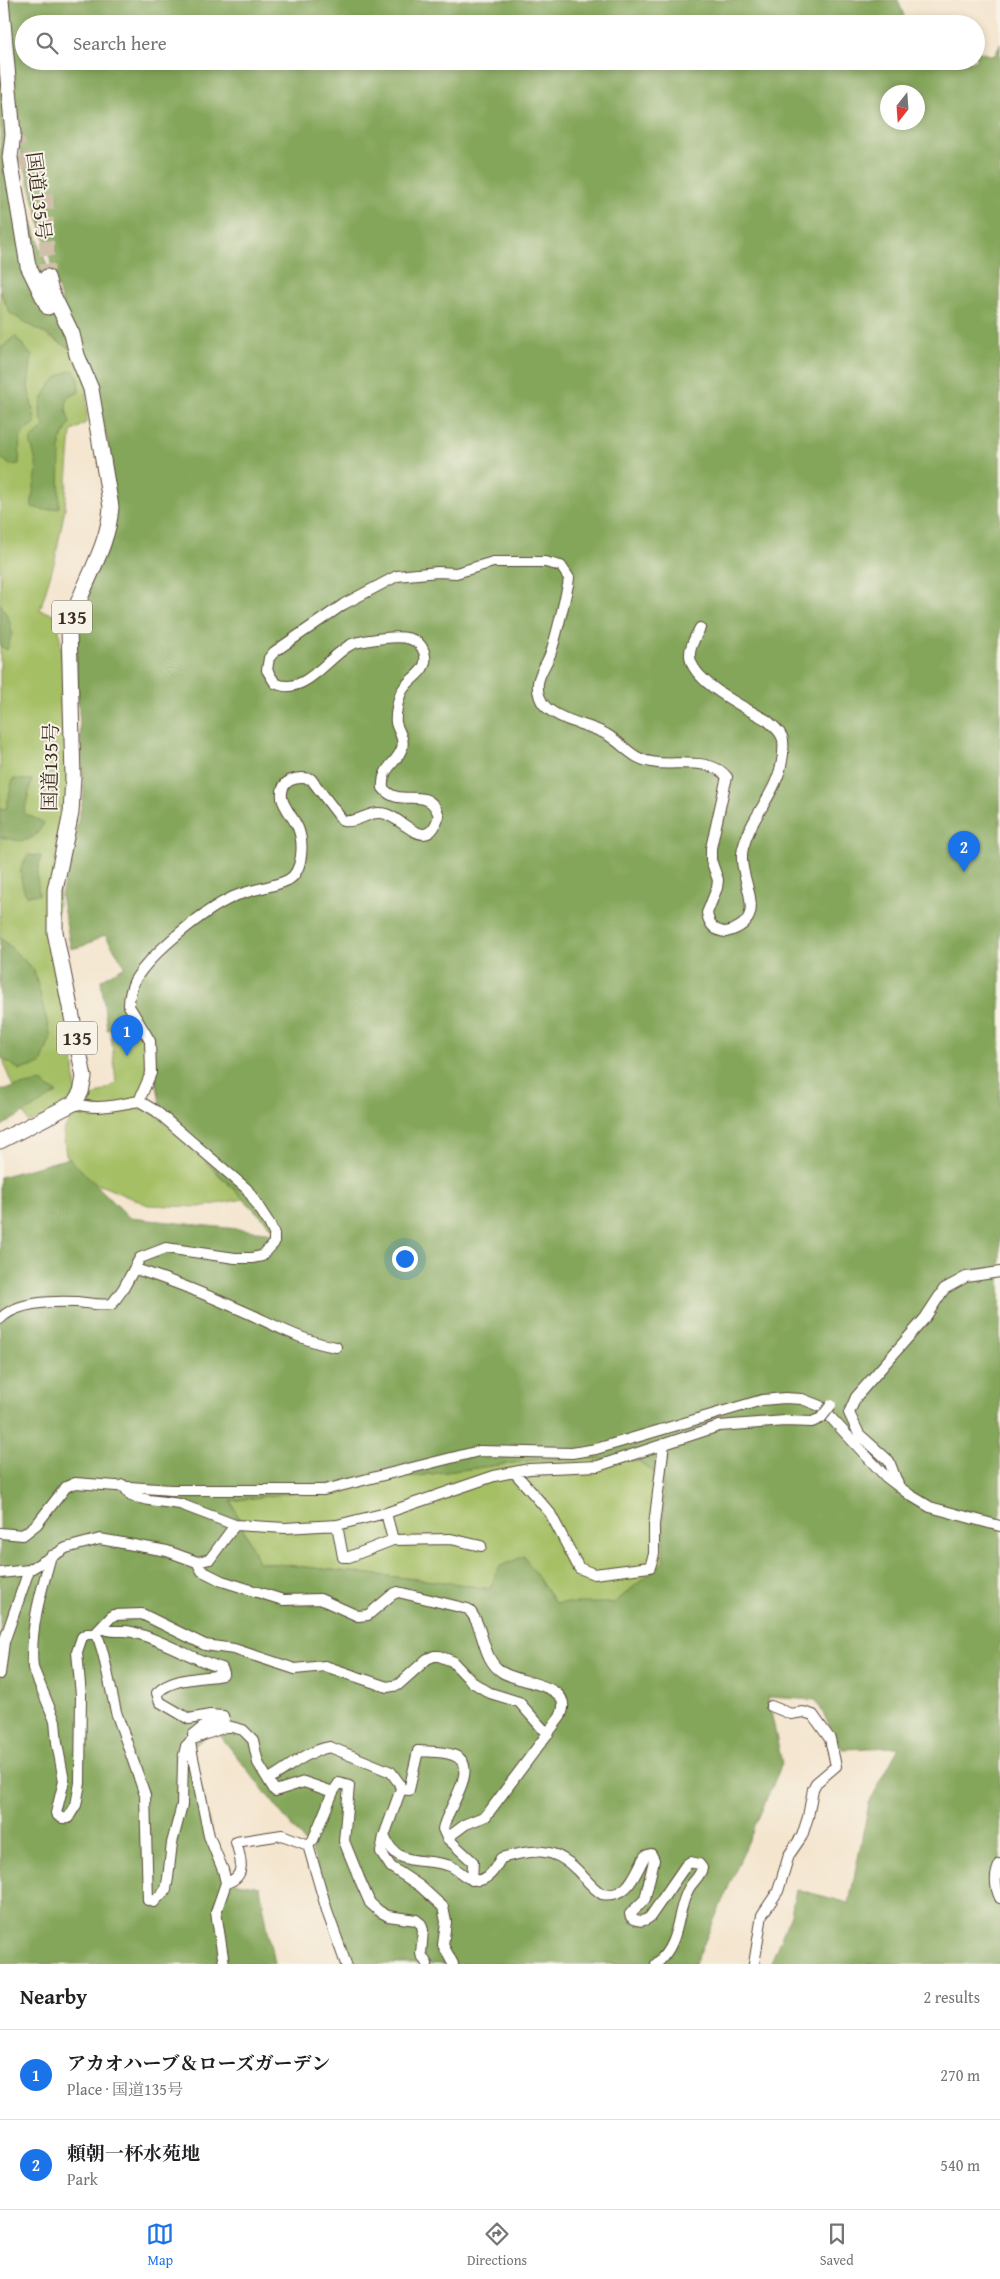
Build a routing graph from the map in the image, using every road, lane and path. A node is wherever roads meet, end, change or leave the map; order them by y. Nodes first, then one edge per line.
1 (1, 8) edge
2 (47, 277) tunnel mouth
3 (77, 355) junction
4 (700, 628) dead end
5 (139, 1101) junction
6 (74, 1103) junction
7 (0, 1141) edge
8 (135, 1269) junction
9 (1000, 1272) edge
10 (0, 1319) edge
11 (336, 1347) dead end
12 (831, 1405) dead end
13 (664, 1444) junction
14 (515, 1472) junction
15 (123, 1485) junction
16 (899, 1488) junction
17 (386, 1513) junction
18 (337, 1525) junction
19 (235, 1526) junction
20 (1000, 1526) edge
21 (0, 1533) edge
22 (392, 1540) junction
23 (481, 1546) dead end
24 (51, 1556) junction
25 (197, 1562) junction
26 (29, 1570) junction
27 (0, 1574) edge
28 (98, 1631) junction
29 (0, 1674) edge
30 (771, 1706) dead end
31 (549, 1733) junction
32 (192, 1741) junction
33 (269, 1779) junction
34 (401, 1789) junction
35 (333, 1792) junction
36 (384, 1836) junction
37 (447, 1838) junction
38 (308, 1845) junction
39 (1000, 1864) edge
40 (472, 1880) junction
41 (226, 1883) junction
42 (1000, 1898) edge
43 (224, 1964) edge
44 (346, 1964) edge
45 (427, 1964) edge
46 (453, 1964) edge
47 (656, 1964) edge
48 (754, 1964) edge

1 - 3 highway, 国道135号 / 135
2 - 3 highway, 国道135号 / 135
3 - 6 highway, 国道135号 / 135
4 - 5 street
5 - 6 street
5 - 8 street
6 - 7 highway
8 - 10 street
8 - 11 street
9 - 16 street
12 - 13 street, bridge
13 - 14 street
13 - 14 street
14 - 17 street
15 - 16 street
15 - 19 street
15 - 21 street
16 - 20 street
17 - 18 street
17 - 22 street
18 - 19 street
18 - 22 street
19 - 25 street
22 - 23 street
24 - 25 street
24 - 26 street
24 - 28 street
25 - 31 street
26 - 27 street
26 - 29 street
28 - 31 street
28 - 32 street
28 - 32 street
30 - 48 street
31 - 37 street
32 - 33 street
32 - 41 street
33 - 34 street
33 - 35 street
34 - 36 street
34 - 37 street
35 - 38 street
35 - 45 street
36 - 40 street
36 - 46 street
37 - 40 street
38 - 41 street
38 - 44 street
39 - 42 street
40 - 47 street
41 - 43 street

